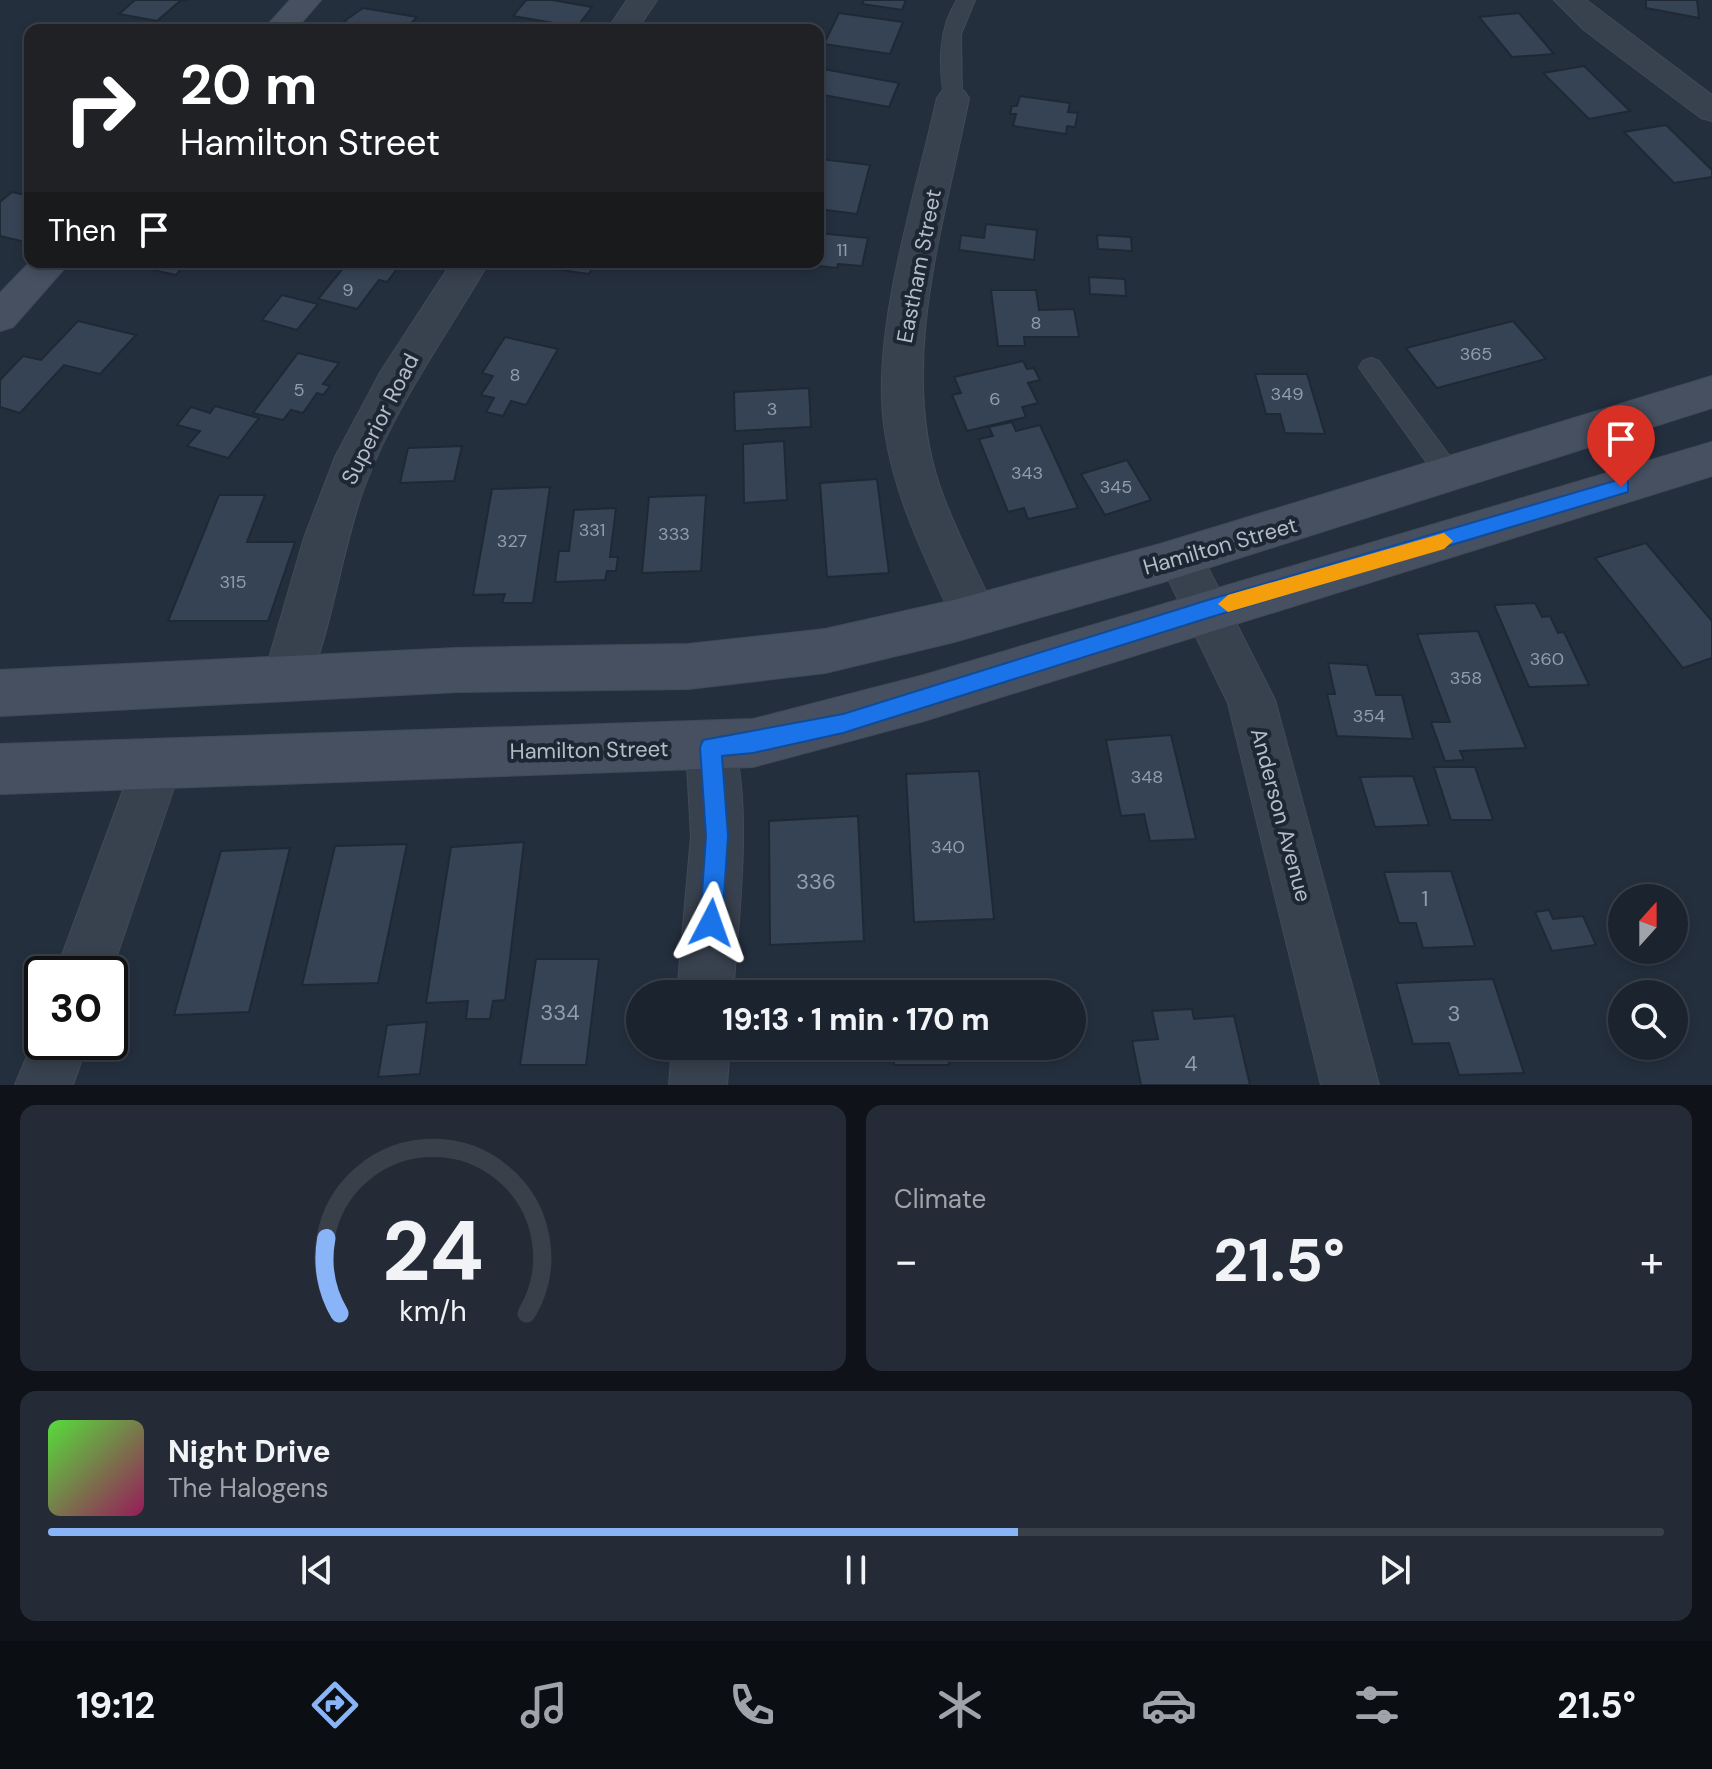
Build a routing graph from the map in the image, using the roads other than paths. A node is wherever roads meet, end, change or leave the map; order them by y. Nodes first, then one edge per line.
1 (306, 0) edge
2 (642, 0) edge
3 (966, 0) edge
4 (1569, 0) edge
5 (284, 24) edge
6 (626, 24) edge
7 (953, 98) joint
8 (1712, 111) edge
9 (45, 268) edge
10 (467, 268) edge
11 (6, 304) edge
12 (1371, 367) dead end
13 (1712, 392) edge
14 (1712, 459) edge
15 (1451, 477) junction
16 (1180, 558) junction
17 (1208, 609) junction
18 (974, 615) junction
19 (287, 679) junction
20 (0, 693) edge
21 (711, 747) junction
22 (157, 764) junction
23 (0, 769) edge
24 (89, 956) edge
25 (706, 980) edge
26 (53, 1060) edge
27 (700, 1060) edge
28 (44, 1085) edge
29 (698, 1085) edge
30 (1350, 1085) edge

1 - 5 main road
2 - 6 street
3 - 7 lane
4 - 8 street
7 - 18 street, Eastham Street
9 - 11 main road
10 - 19 street, Superior Road
12 - 15 lane
13 - 15 main road, Hamilton Street
14 - 17 main road, Hamilton Street
15 - 16 main road, Hamilton Street
16 - 17 street, Anderson Avenue
16 - 18 main road, Hamilton Street
17 - 21 main road, Hamilton Street
17 - 30 street, Anderson Avenue
18 - 19 main road, Hamilton Street
19 - 20 main road, Hamilton Street
21 - 22 main road, Hamilton Street
21 - 25 street
22 - 23 main road, Hamilton Street
22 - 24 street
26 - 28 street
27 - 29 street

